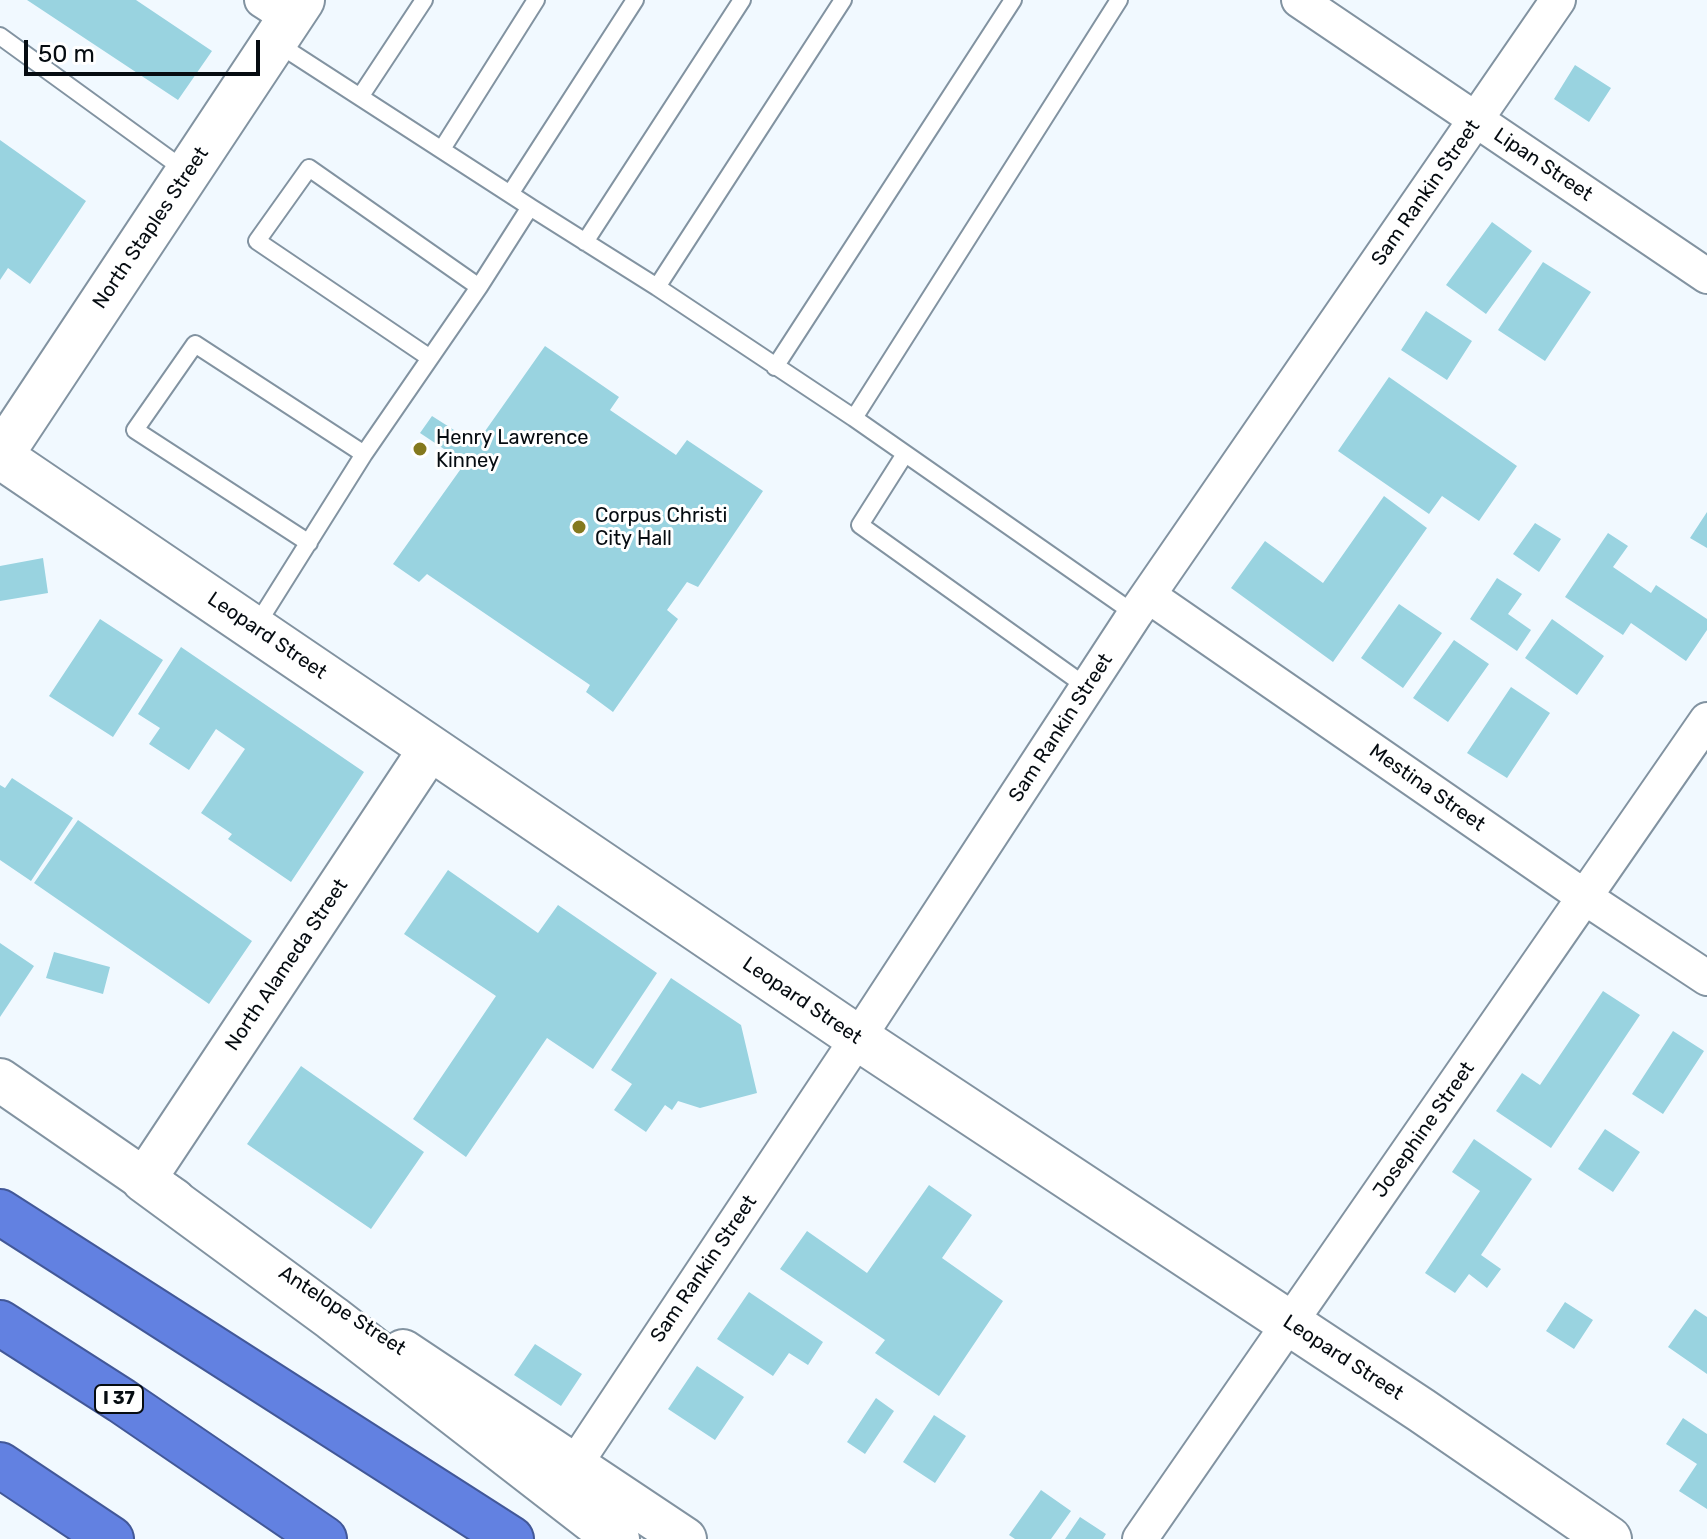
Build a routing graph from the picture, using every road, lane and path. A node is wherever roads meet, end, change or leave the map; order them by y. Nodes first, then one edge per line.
1 (424, 0) edge
2 (536, 0) edge
3 (635, 0) edge
4 (742, 0) edge
5 (843, 0) edge
6 (1013, 0) edge
7 (1119, 0) edge
8 (1299, 0) edge
9 (1558, 0) edge
10 (282, 15) edge
11 (0, 36) edge
12 (360, 97) junction
13 (1477, 119) junction
14 (442, 149) junction
15 (187, 172) junction
16 (510, 194) junction
17 (530, 207) junction
18 (585, 242) junction
19 (1707, 276) edge
20 (479, 287) junction
21 (657, 287) junction
22 (430, 358) junction
23 (775, 367) junction
24 (854, 418) junction
25 (364, 454) junction
26 (905, 454) junction
27 (0, 456) edge
28 (309, 543) junction
29 (1142, 605) junction
30 (255, 628) junction
31 (1087, 687) junction
32 (1707, 720) edge
33 (430, 749) junction
34 (1586, 898) junction
35 (1707, 978) edge
36 (858, 1038) junction
37 (0, 1080) edge
38 (144, 1180) junction
39 (0, 1212) edge
40 (0, 1323) edge
41 (1288, 1323) junction
42 (575, 1464) junction
43 (0, 1465) edge
44 (236, 1478) junction
45 (111, 1539) edge
46 (324, 1539) edge
47 (352, 1539) edge
48 (511, 1539) edge
49 (617, 1539) edge
50 (685, 1539) edge
51 (1140, 1539) edge
52 (1609, 1539) edge

1 - 12 lane
2 - 14 lane
3 - 16 lane
4 - 18 lane
5 - 21 lane
6 - 23 lane
7 - 24 lane
8 - 13 street, Lipan Street
9 - 13 street, Sam Rankin Street
10 - 12 lane
10 - 15 main road, North Staples Street
11 - 15 lane
12 - 14 lane
13 - 19 street, Lipan Street
13 - 29 street, Sam Rankin Street
14 - 16 lane
15 - 27 main road, North Staples Street
16 - 17 lane
17 - 18 lane
17 - 20 lane
18 - 21 lane
20 - 22 lane
20 - 22 lane
21 - 23 lane
22 - 25 lane
23 - 24 lane
24 - 26 lane
25 - 28 lane
25 - 28 lane
26 - 29 lane
26 - 31 lane
27 - 30 main road, Leopard Street
28 - 30 lane
29 - 31 street, Sam Rankin Street
29 - 34 street, Mestina Street
30 - 33 main road, Leopard Street
31 - 36 street, Sam Rankin Street
32 - 34 street, Josephine Street
33 - 36 main road, Leopard Street
33 - 38 street, North Alameda Street
34 - 35 street, Mestina Street
34 - 41 street, Josephine Street
36 - 41 main road, Leopard Street
36 - 42 street, Sam Rankin Street
37 - 38 street, Antelope Street
38 - 42 street, Antelope Street
38 - 49 main road
39 - 48 highway
40 - 44 highway, I 37
41 - 51 street, Josephine Street
41 - 52 main road, Leopard Street
42 - 50 street, Antelope Street
43 - 45 highway
44 - 46 highway, I 37
44 - 47 highway

